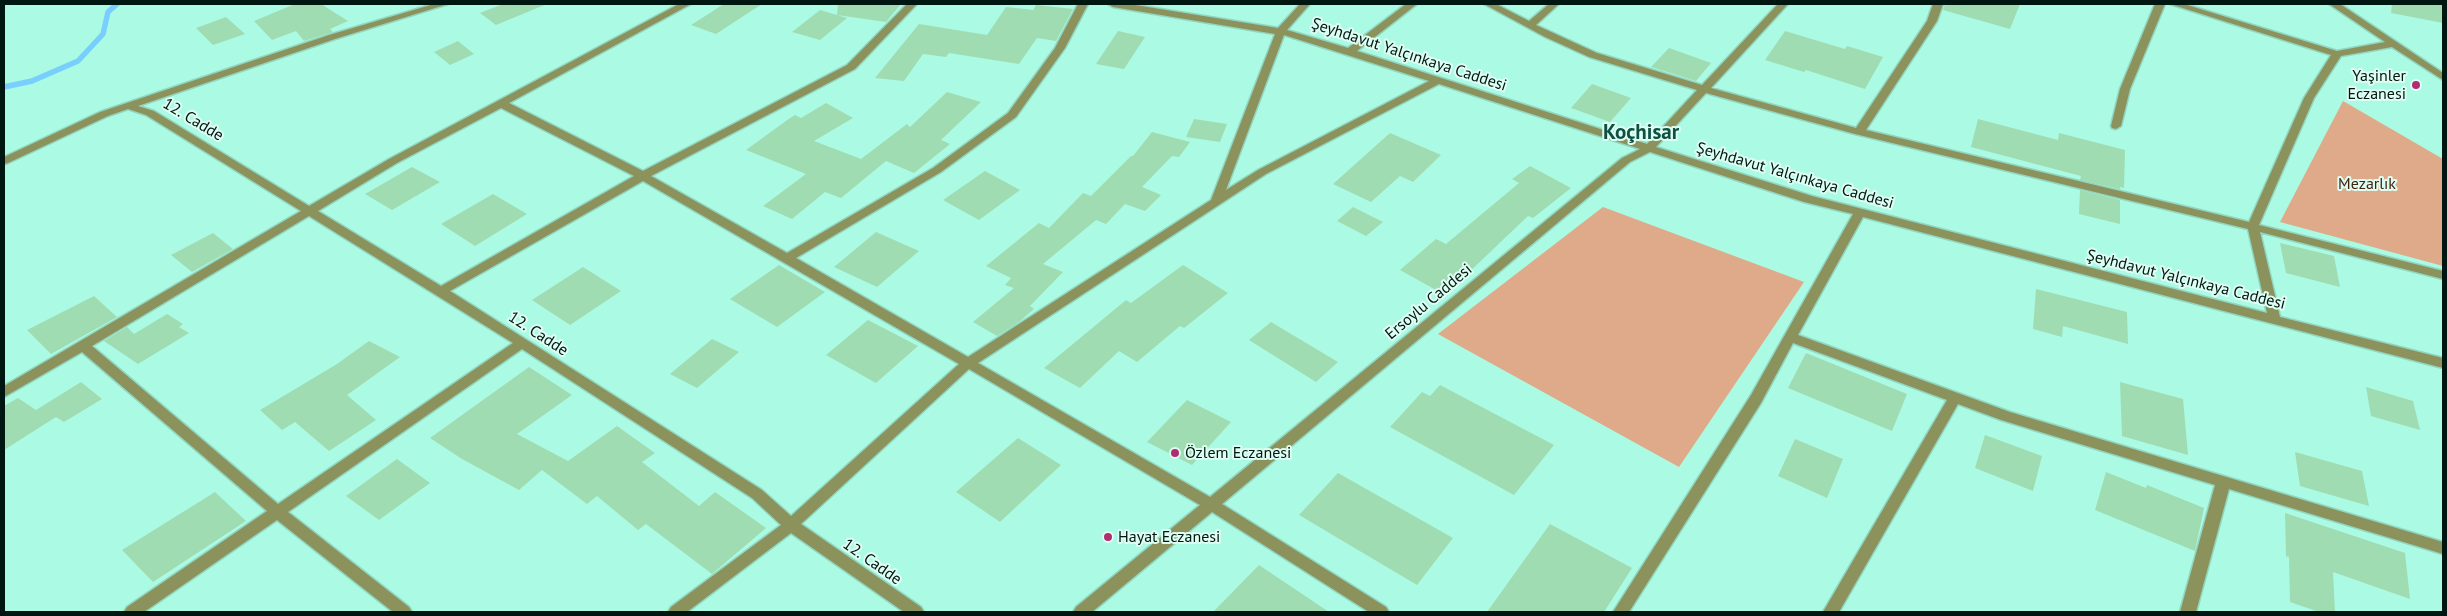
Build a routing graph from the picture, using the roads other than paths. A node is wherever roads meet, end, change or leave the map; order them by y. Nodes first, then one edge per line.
1 (443, 4) edge
2 (686, 4) edge
3 (912, 4) edge
4 (1083, 4) edge
5 (1113, 4) edge
6 (1305, 4) edge
7 (1412, 4) edge
8 (1489, 4) edge
9 (1554, 4) edge
10 (1783, 4) edge
11 (1938, 4) edge
12 (2160, 4) edge
13 (2175, 4) edge
14 (2334, 4) edge
15 (1530, 25) junction
16 (1281, 31) junction
17 (2393, 44) junction
18 (1349, 52) junction
19 (2337, 54) junction
20 (2432, 70) junction
21 (2443, 72) edge
22 (2443, 77) edge
23 (1437, 81) junction
24 (1704, 89) junction
25 (500, 103) junction
26 (128, 106) junction
27 (2116, 126) dead end
28 (1859, 132) junction
29 (1648, 149) junction
30 (4, 161) edge
31 (643, 176) junction
32 (1216, 201) junction
33 (309, 210) junction
34 (1859, 213) junction
35 (2253, 226) junction
36 (787, 258) junction
37 (2443, 275) edge
38 (441, 292) junction
39 (2275, 320) junction
40 (1790, 338) junction
41 (522, 343) junction
42 (82, 345) junction
43 (968, 363) junction
44 (2443, 363) edge
45 (4, 392) edge
46 (1955, 398) junction
47 (2223, 483) junction
48 (1211, 504) junction
49 (277, 512) junction
50 (791, 525) junction
51 (2443, 548) edge
52 (132, 612) edge
53 (404, 612) edge
54 (676, 612) edge
55 (916, 612) edge
56 (1081, 612) edge
57 (1381, 612) edge
58 (1621, 612) edge
59 (1831, 612) edge
60 (2188, 612) edge

1 - 26 street
2 - 25 street
3 - 31 street
4 - 36 street
5 - 16 street, Şeyhdavut Yalçınkaya Caddesi
6 - 16 street
7 - 18 street
8 - 15 street
9 - 15 street
10 - 24 street, Ersoylu Caddesi
11 - 28 street
12 - 27 street
13 - 19 street
14 - 17 street
15 - 24 street
16 - 18 street, Şeyhdavut Yalçınkaya Caddesi
16 - 32 street
17 - 19 street
17 - 20 street
18 - 23 street, Şeyhdavut Yalçınkaya Caddesi
19 - 35 street
20 - 21 street
20 - 22 street
23 - 29 street, Şeyhdavut Yalçınkaya Caddesi
23 - 32 street
24 - 28 street
24 - 29 street, Ersoylu Caddesi
25 - 31 street
25 - 33 street
26 - 30 street
26 - 33 street, 12. Cadde
28 - 35 street
29 - 34 street, Şeyhdavut Yalçınkaya Caddesi
29 - 48 street, Ersoylu Caddesi
31 - 36 street
31 - 38 street
32 - 43 street
33 - 38 street, 12. Cadde
33 - 42 street
34 - 39 street, Şeyhdavut Yalçınkaya Caddesi
34 - 40 street
35 - 37 street
35 - 39 street
36 - 43 street
38 - 41 street, 12. Cadde
39 - 44 street, Şeyhdavut Yalçınkaya Caddesi
40 - 46 street
40 - 58 street
41 - 49 street
41 - 50 street, 12. Cadde
42 - 45 street
42 - 49 street
43 - 48 street
43 - 50 street
46 - 47 street
46 - 59 street
47 - 51 street
47 - 60 street
48 - 56 street, Ersoylu Caddesi
48 - 57 street
49 - 52 street
49 - 53 street
50 - 54 street
50 - 55 street, 12. Cadde

